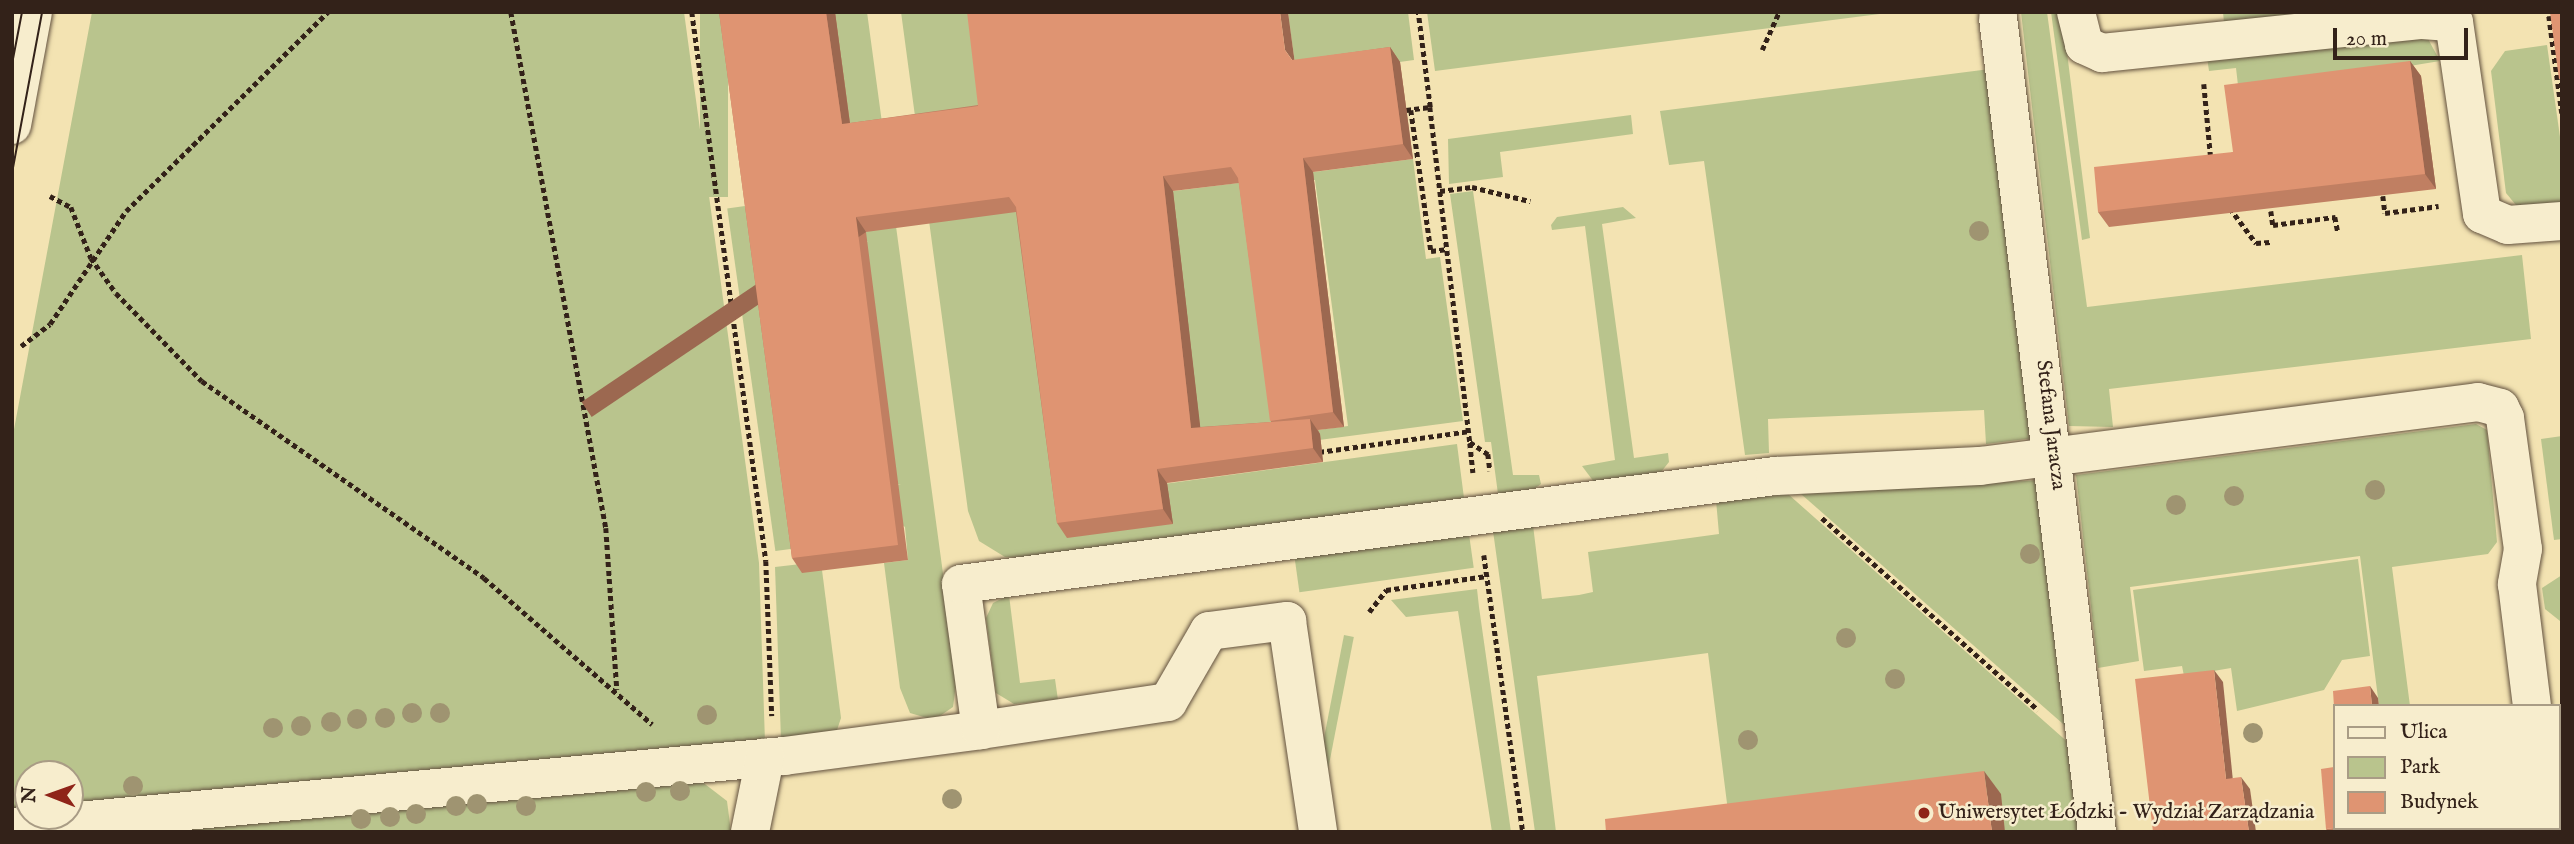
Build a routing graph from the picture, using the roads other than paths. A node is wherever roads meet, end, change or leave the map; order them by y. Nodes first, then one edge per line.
1 (33, 12) edge
2 (2076, 12) edge
3 (1998, 18) dead end
4 (12, 125) edge
5 (2562, 221) edge
6 (2055, 457) junction
7 (2532, 704) edge
8 (981, 730) junction
9 (765, 758) junction
10 (12, 827) edge
11 (750, 832) edge
12 (1318, 832) edge
13 (2097, 832) edge

1 - 4 street
2 - 5 street
3 - 6 street, Stefana Jaracza
6 - 7 street
6 - 8 street
6 - 13 street, Stefana Jaracza
8 - 9 street
8 - 12 street
9 - 10 street
9 - 11 street

